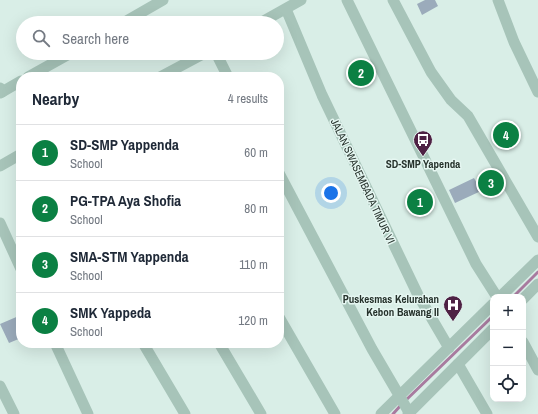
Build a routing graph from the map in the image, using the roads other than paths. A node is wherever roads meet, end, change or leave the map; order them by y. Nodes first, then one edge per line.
1 (163, 0) edge
2 (301, 0) edge
3 (347, 0) edge
4 (393, 0) edge
5 (498, 0) edge
6 (286, 9) junction
7 (135, 16) edge
8 (273, 16) edge
9 (58, 60) edge
10 (193, 60) edge
11 (220, 60) edge
12 (37, 72) edge
13 (171, 72) edge
14 (226, 72) edge
15 (16, 84) edge
16 (1, 91) edge
17 (538, 92) edge
18 (16, 157) edge
19 (0, 166) edge
20 (284, 182) edge
21 (0, 224) edge
22 (538, 237) edge
23 (16, 258) edge
24 (538, 260) edge
25 (538, 284) edge
26 (495, 294) edge
27 (503, 294) edge
28 (526, 296) edge
29 (490, 307) edge
30 (284, 325) edge
31 (492, 330) edge
32 (57, 348) edge
33 (146, 348) edge
34 (222, 348) edge
35 (449, 348) junction
36 (526, 348) edge
37 (458, 364) junction
38 (538, 370) edge
39 (0, 386) edge
40 (400, 396) junction
41 (409, 413) edge
42 (14, 414) edge
43 (88, 414) edge
44 (185, 414) edge
45 (261, 414) edge
46 (335, 414) edge
47 (381, 414) edge
48 (487, 414) edge

1 - 7 street
2 - 6 street
3 - 26 street
4 - 22 street
5 - 17 street
6 - 8 street
6 - 35 street, JALAN SWASEMBADA TIMUR VI
9 - 12 street
10 - 13 street
11 - 14 street
15 - 16 street
18 - 19 street
20 - 40 street
21 - 23 street
24 - 27 street
25 - 28 street
29 - 35 street
30 - 46 street
31 - 37 street
32 - 43 street
33 - 44 street
34 - 45 street
35 - 40 street
36 - 38 street
37 - 41 street
37 - 48 street
39 - 42 street
40 - 41 street
40 - 47 street

